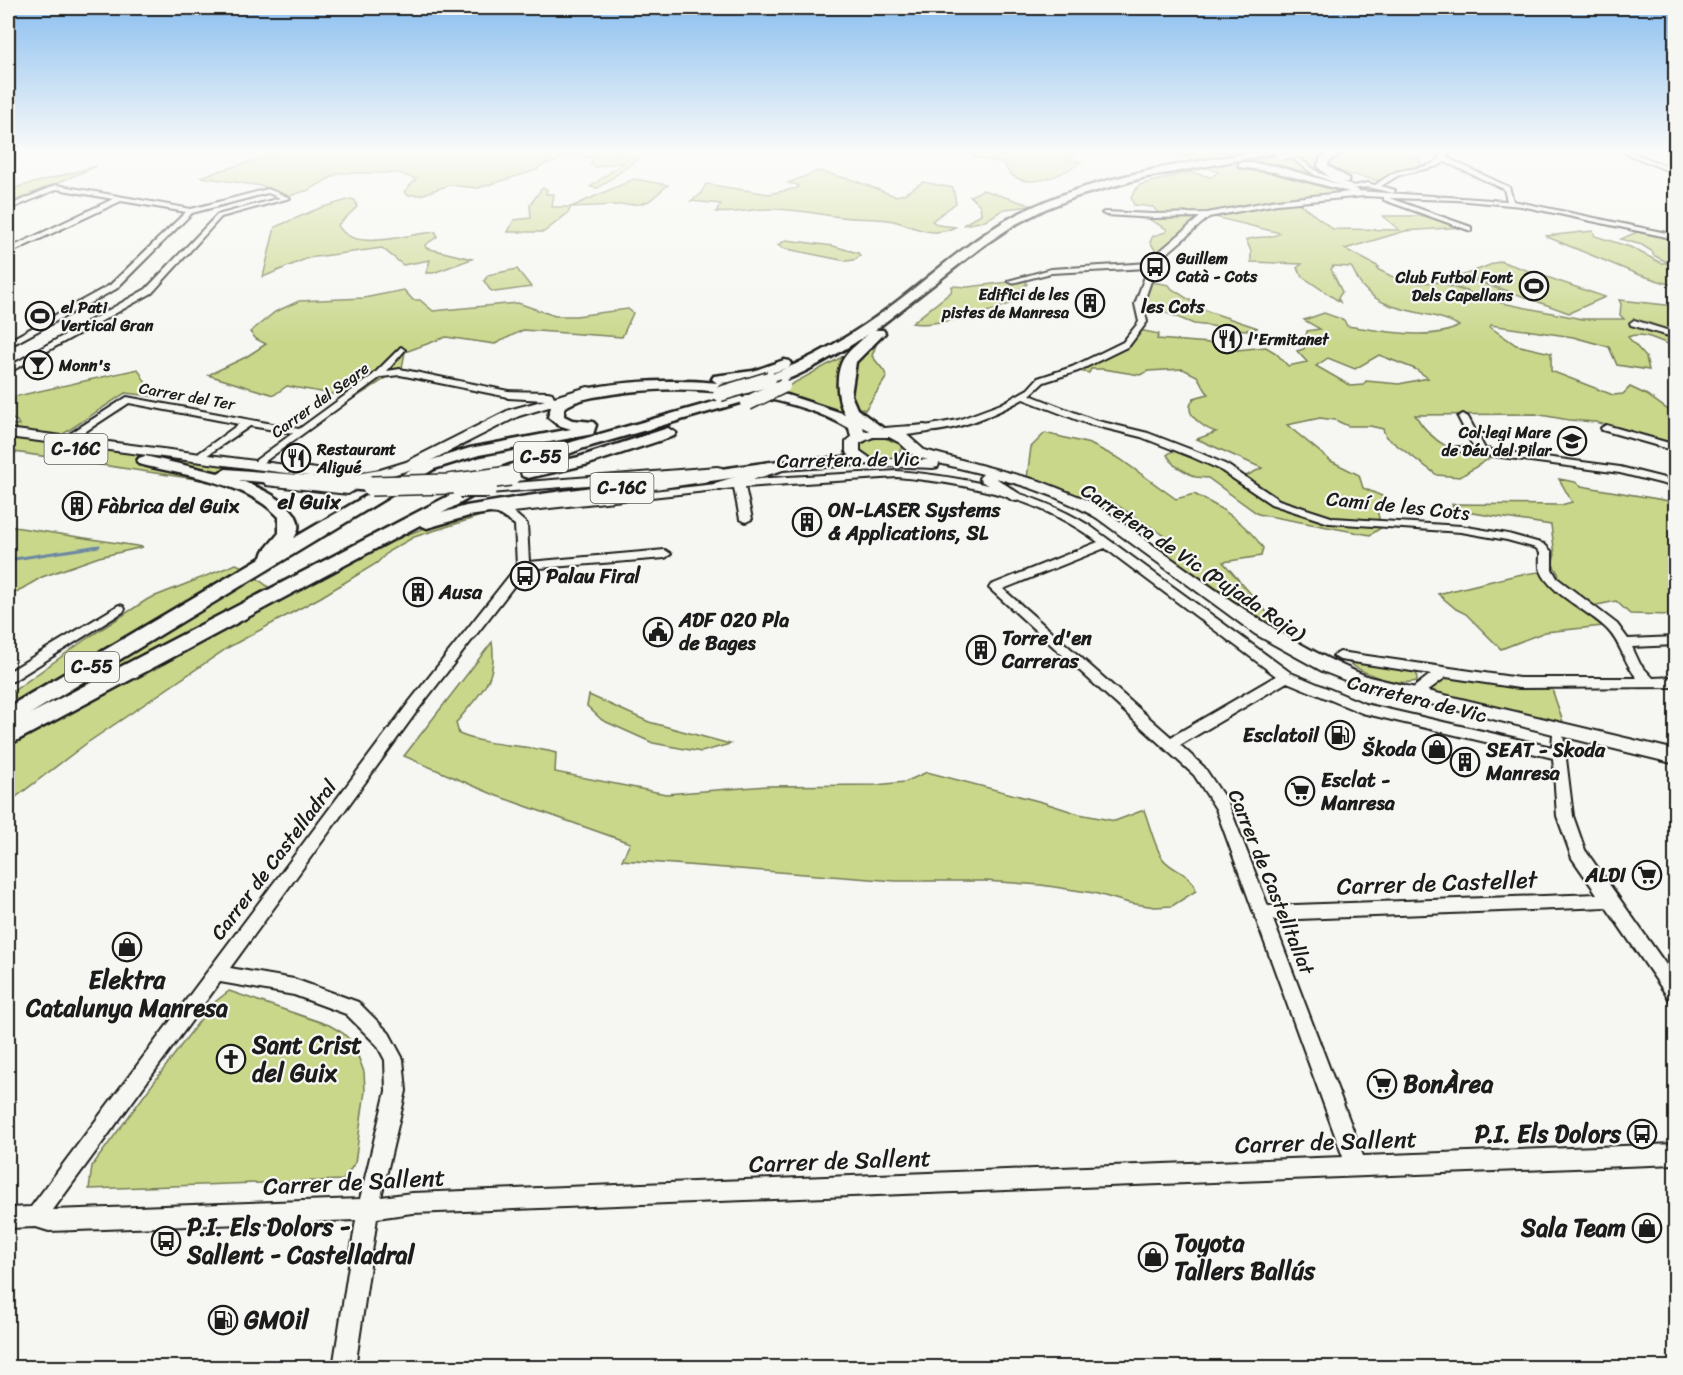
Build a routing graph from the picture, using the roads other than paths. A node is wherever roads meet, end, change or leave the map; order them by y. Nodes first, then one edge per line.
1 (85, 215) edge
2 (187, 215) edge
3 (214, 215) edge
4 (222, 215) edge
5 (1026, 215) edge
6 (1037, 215) edge
7 (1141, 215) edge
8 (1198, 215) edge
9 (1207, 215) edge
10 (1433, 215) edge
11 (1575, 215) edge
12 (1580, 215) edge
13 (219, 216) junction
14 (1468, 230) dead end
15 (1676, 236) edge
16 (8, 252) edge
17 (1153, 265) junction
18 (954, 268) junction
19 (1012, 281) dead end
20 (910, 296) junction
21 (1634, 322) dead end
22 (1676, 336) edge
23 (8, 344) edge
24 (401, 350) dead end
25 (19, 355) dead end
26 (31, 356) junction
27 (392, 362) junction
28 (8, 370) edge
29 (400, 372) junction
30 (378, 375) junction
31 (775, 383) junction
32 (634, 384) junction
33 (508, 394) junction
34 (572, 394) junction
35 (1023, 396) junction
36 (734, 398) junction
37 (514, 413) junction
38 (1463, 417) dead end
39 (248, 422) junction
40 (1606, 428) dead end
41 (924, 429) junction
42 (8, 431) edge
43 (882, 431) junction
44 (301, 432) junction
45 (81, 438) junction
46 (858, 438) junction
47 (8, 440) edge
48 (908, 443) junction
49 (451, 445) junction
50 (1676, 448) edge
51 (1460, 449) dead end
52 (1481, 452) junction
53 (145, 461) junction
54 (865, 461) junction
55 (260, 462) junction
56 (890, 463) junction
57 (784, 465) junction
58 (299, 467) dead end
59 (223, 474) joint
60 (978, 476) junction
61 (739, 484) junction
62 (1676, 484) edge
63 (720, 486) junction
64 (368, 488) junction
65 (1017, 496) junction
66 (536, 508) junction
67 (351, 511) junction
68 (501, 511) junction
69 (466, 512) junction
70 (746, 519) dead end
71 (521, 524) junction
72 (1106, 543) junction
73 (357, 551) junction
74 (664, 554) dead end
75 (524, 566) junction
76 (119, 609) dead end
77 (177, 617) junction
78 (1676, 641) edge
79 (1624, 643) junction
80 (1340, 656) dead end
81 (1443, 672) junction
82 (1286, 676) junction
83 (8, 678) edge
84 (1649, 682) junction
85 (1676, 682) edge
86 (1413, 695) junction
87 (8, 717) edge
88 (8, 735) edge
89 (1171, 744) junction
90 (1558, 746) junction
91 (1676, 757) edge
92 (1676, 767) edge
93 (1612, 900) junction
94 (1264, 913) junction
95 (216, 973) junction
96 (1676, 994) edge
97 (1676, 1154) edge
98 (1357, 1167) junction
99 (368, 1209) junction
100 (36, 1217) junction
101 (8, 1218) edge
102 (344, 1368) edge

1 - 16 street
2 - 23 street
3 - 13 street
4 - 13 street
5 - 20 highway, C-55
6 - 18 highway, C-55
7 - 8 street
9 - 17 street
10 - 14 street
11 - 15 street
12 - 15 street
13 - 26 street
17 - 19 street
17 - 35 street
18 - 31 highway, C-55
18 - 43 highway
20 - 31 highway, C-55
20 - 32 highway
21 - 22 street
24 - 27 street
25 - 26 street
26 - 28 street
27 - 29 street
27 - 30 street
29 - 30 street, Carrer del Segre
29 - 33 street, Carrer del Segre
30 - 44 street, Carrer del Segre
31 - 36 highway, bridge
31 - 36 highway, C-55, bridge
32 - 34 main road, C-16C
32 - 43 main road, C-16C
33 - 34 main road
33 - 37 main road
34 - 37 main road, C-16C
35 - 41 street
35 - 79 street, Camí de les Cots
36 - 46 highway
36 - 64 highway, bridge
36 - 67 highway, C-55
36 - 73 highway, C-55
37 - 49 main road, C-16C
38 - 52 street
39 - 44 street, Carrer del Ter
39 - 45 street, Carrer del Ter
39 - 55 street
40 - 50 street
41 - 43 main road
41 - 48 main road
42 - 45 main road, C-16C
42 - 45 main road
43 - 46 main road
43 - 48 main road, C-16C
44 - 55 street, Carrer del Segre
45 - 49 main road, C-16C
46 - 54 main road
47 - 53 main road, C-16C
48 - 56 main road
48 - 86 main road, Carretera de Vic (Pujada Roja)
49 - 67 highway
51 - 52 street
52 - 62 street
53 - 59 main road, C-16C
53 - 77 highway
54 - 56 main road, C-16C
54 - 57 main road, C-16C
55 - 58 street
56 - 60 main road, Carretera de Vic (Pujada Roja)
57 - 63 main road
57 - 64 main road, C-16C, bridge
57 - 69 highway, C-16C
59 - 64 highway
60 - 65 main road
60 - 90 main road, Carretera de Vic (Pujada Roja)
61 - 63 street, Carretera de Vic
61 - 65 street, Carretera de Vic
61 - 70 street
63 - 66 street, Carretera de Vic
65 - 72 street, Carretera de Vic
66 - 68 street, Carretera de Vic
66 - 71 street
67 - 77 highway, C-55
68 - 69 street, Carretera de Vic
68 - 71 street
69 - 73 highway, C-16C
71 - 75 street
72 - 82 street, Carretera de Vic
72 - 89 street, Carrer de Castelltallat
73 - 88 highway, C-55
74 - 75 street
75 - 95 street, Carrer de Castelladral
76 - 83 street
77 - 87 highway, C-55
78 - 79 street
79 - 84 street, Camí de les Cots
80 - 81 street
81 - 84 street
81 - 86 street
82 - 89 street
82 - 90 street, Carretera de Vic
84 - 85 street
86 - 91 main road, Carretera de Vic (Pujada Roja)
89 - 94 street, Carrer de Castelltallat
90 - 92 main road, Carretera de Vic (Pujada Roja)
90 - 93 street
93 - 94 street, Carrer de Castellet
93 - 96 street
94 - 98 street, Carrer de Castelltallat
95 - 99 street
95 - 100 street, Carrer de Castelladral
97 - 98 street, Carrer de Sallent
98 - 99 street, Carrer de Sallent
99 - 100 street, Carrer de Sallent
99 - 102 street
100 - 101 street, Carrer de Sallent

